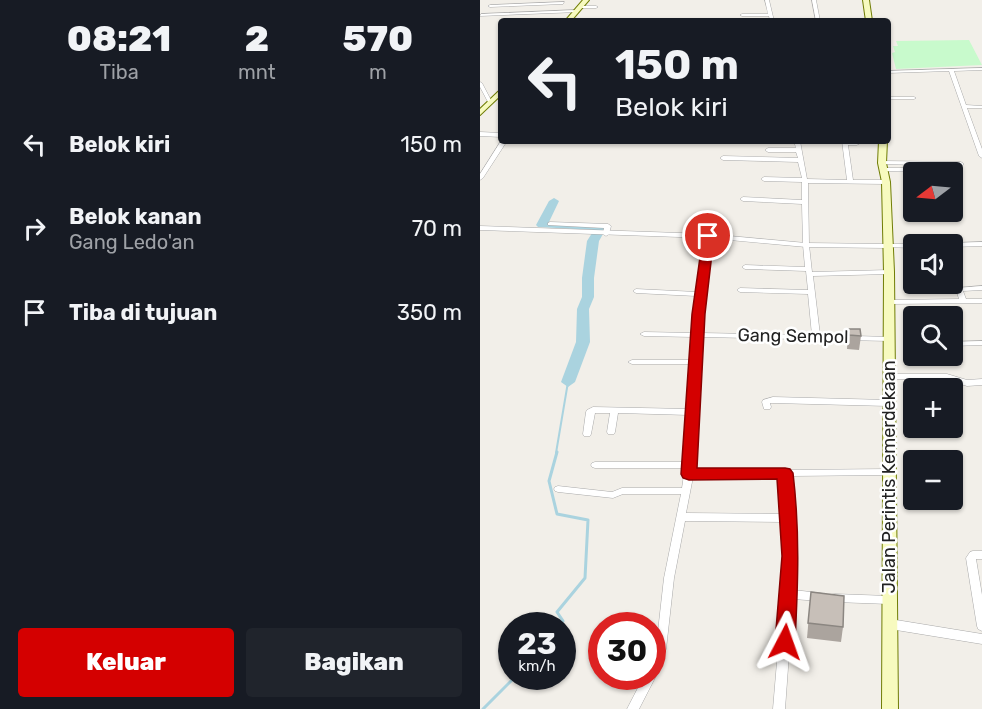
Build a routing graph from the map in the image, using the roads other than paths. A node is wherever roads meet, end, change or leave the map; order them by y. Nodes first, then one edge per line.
1 (495, 0) edge
2 (509, 0) edge
3 (586, 0) edge
4 (767, 0) edge
5 (814, 0) edge
6 (866, 0) edge
7 (563, 3) edge
8 (490, 6) junction
9 (534, 6) edge
10 (596, 7) dead end
11 (579, 9) junction
12 (556, 12) junction
13 (742, 15) dead end
14 (770, 15) junction
15 (571, 18) edge
16 (770, 18) edge
17 (817, 18) edge
18 (869, 18) edge
19 (982, 69) edge
20 (951, 70) junction
21 (891, 72) edge
22 (480, 83) edge
23 (498, 94) edge
24 (891, 98) edge
25 (914, 98) dead end
26 (490, 102) junction
27 (966, 106) junction
28 (982, 106) edge
29 (480, 113) edge
30 (480, 134) edge
31 (498, 135) edge
32 (502, 144) edge
33 (798, 144) edge
34 (845, 144) edge
35 (883, 144) edge
36 (768, 150) dead end
37 (799, 150) junction
38 (982, 156) edge
39 (723, 158) dead end
40 (801, 160) junction
41 (903, 165) edge
42 (883, 166) junction
43 (903, 168) edge
44 (480, 178) edge
45 (764, 179) dead end
46 (805, 180) junction
47 (850, 181) junction
48 (886, 182) junction
49 (743, 199) dead end
50 (805, 202) junction
51 (550, 224) dead end
52 (480, 228) edge
53 (604, 233) junction
54 (708, 236) junction
55 (982, 244) edge
56 (806, 245) junction
57 (963, 245) edge
58 (887, 246) junction
59 (903, 246) edge
60 (745, 267) dead end
61 (808, 271) junction
62 (889, 272) junction
63 (982, 288) edge
64 (740, 290) dead end
65 (636, 291) dead end
66 (812, 292) junction
67 (700, 294) junction
68 (982, 301) edge
69 (890, 302) junction
70 (963, 302) junction
71 (644, 334) dead end
72 (697, 334) junction
73 (816, 336) junction
74 (890, 339) junction
75 (982, 343) edge
76 (963, 344) edge
77 (632, 362) dead end
78 (695, 362) junction
79 (889, 377) junction
80 (982, 382) edge
81 (888, 403) junction
82 (767, 407) dead end
83 (614, 410) junction
84 (693, 412) junction
85 (611, 432) dead end
86 (587, 434) dead end
87 (596, 465) dead end
88 (689, 470) junction
89 (889, 472) junction
90 (785, 473) junction
91 (558, 489) dead end
92 (686, 491) junction
93 (682, 517) junction
94 (790, 518) junction
95 (982, 555) edge
96 (788, 594) junction
97 (889, 600) junction
98 (665, 612) edge
99 (890, 624) junction
100 (982, 626) edge
101 (982, 639) edge
102 (643, 690) edge
103 (633, 709) edge
104 (779, 709) edge
105 (890, 709) edge

1 - 2 street
1 - 8 street
3 - 11 main road
4 - 14 street
5 - 17 street
6 - 18 main road
7 - 9 street
7 - 12 street
8 - 9 street
8 - 9 street
9 - 12 street
10 - 11 street
11 - 12 street
11 - 15 main road
13 - 14 street
14 - 16 street
19 - 20 street
20 - 21 street
20 - 27 street
22 - 26 street
23 - 26 main road
24 - 25 street
26 - 29 main road
27 - 28 street
27 - 38 street
30 - 31 street
32 - 44 street
33 - 37 street
34 - 47 street
35 - 42 main road, Jalan Perintis Kemerdekaan
36 - 37 street
37 - 40 street
39 - 40 street
40 - 46 street
41 - 42 street
42 - 43 street
42 - 48 main road, Jalan Perintis Kemerdekaan
45 - 46 street
46 - 47 street
46 - 50 street
47 - 48 street
48 - 58 main road, Jalan Perintis Kemerdekaan
49 - 50 street
50 - 56 street
51 - 53 street
52 - 53 street
53 - 54 street
54 - 56 street
54 - 67 street
55 - 57 street
56 - 58 street
56 - 61 street
58 - 59 street
58 - 62 main road, Jalan Perintis Kemerdekaan
60 - 61 street
61 - 62 street
61 - 66 street
62 - 69 main road, Jalan Perintis Kemerdekaan
63 - 70 street
64 - 66 street
65 - 67 street
66 - 73 street
67 - 72 street
68 - 70 street
69 - 70 street
69 - 74 main road, Jalan Perintis Kemerdekaan
71 - 72 street, Gang Sempol
72 - 73 street, Gang Sempol
72 - 78 street
73 - 74 street, Gang Sempol
74 - 79 main road, Jalan Perintis Kemerdekaan
75 - 76 street
77 - 78 street
78 - 84 street
79 - 80 street
79 - 81 main road, Jalan Perintis Kemerdekaan
81 - 82 street
81 - 89 main road, Jalan Perintis Kemerdekaan
83 - 84 street
83 - 85 street
83 - 86 street
84 - 88 street
87 - 88 street
88 - 90 street
88 - 92 street
89 - 90 street
89 - 97 main road, Jalan Perintis Kemerdekaan
90 - 94 street
91 - 92 street
92 - 93 street
93 - 94 street
93 - 98 street
94 - 96 street
95 - 100 street
96 - 97 street
96 - 104 street
97 - 99 main road, Jalan Perintis Kemerdekaan
99 - 101 street
99 - 105 main road, Jalan Perintis Kemerdekaan
102 - 103 street

